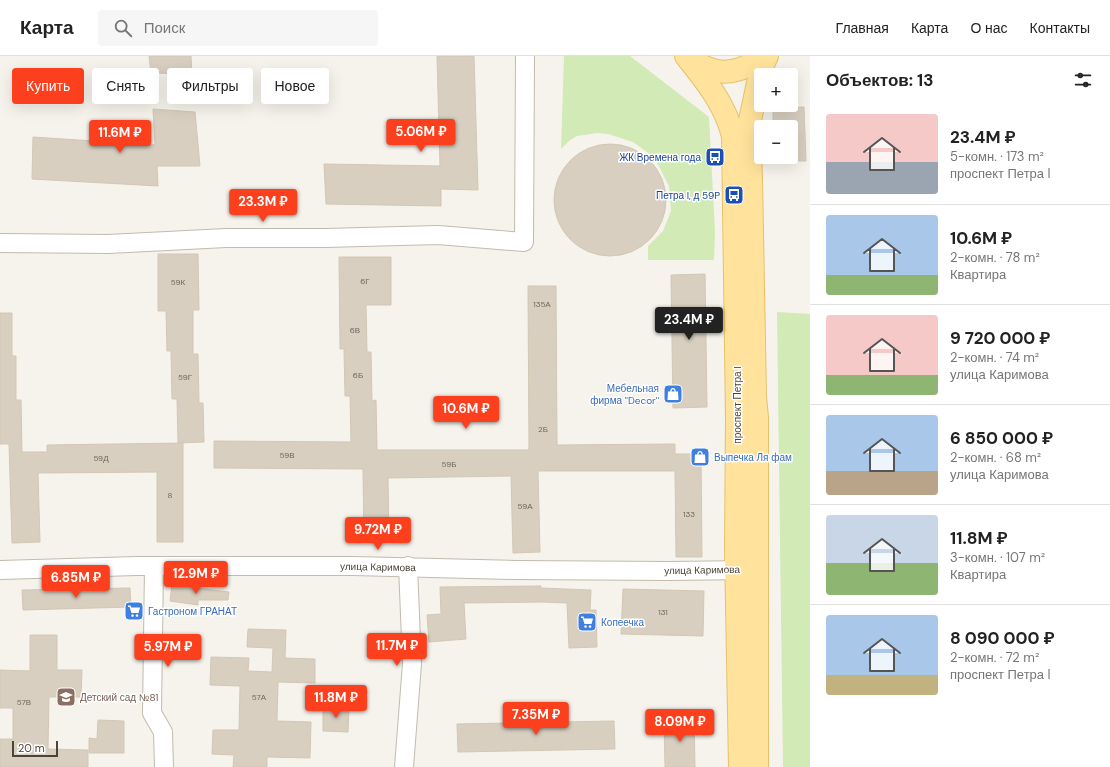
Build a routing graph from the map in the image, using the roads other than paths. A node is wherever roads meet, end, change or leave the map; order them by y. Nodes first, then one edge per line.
1 (525, 56) edge
2 (686, 56) edge
3 (763, 56) edge
4 (767, 56) edge
5 (0, 243) edge
6 (408, 566) junction
7 (154, 567) junction
8 (0, 570) edge
9 (746, 570) junction
10 (164, 767) edge
11 (404, 767) edge
12 (740, 767) edge
13 (757, 767) edge

1 - 5 street
2 - 3 main road
2 - 9 main road, проспект Петра I
4 - 9 main road, проспект Петра I
6 - 7 street, улица Каримова
6 - 9 street, улица Каримова
6 - 11 street
7 - 8 street, улица Каримова
7 - 10 street
9 - 12 main road, проспект Петра I
9 - 13 main road, проспект Петра I

